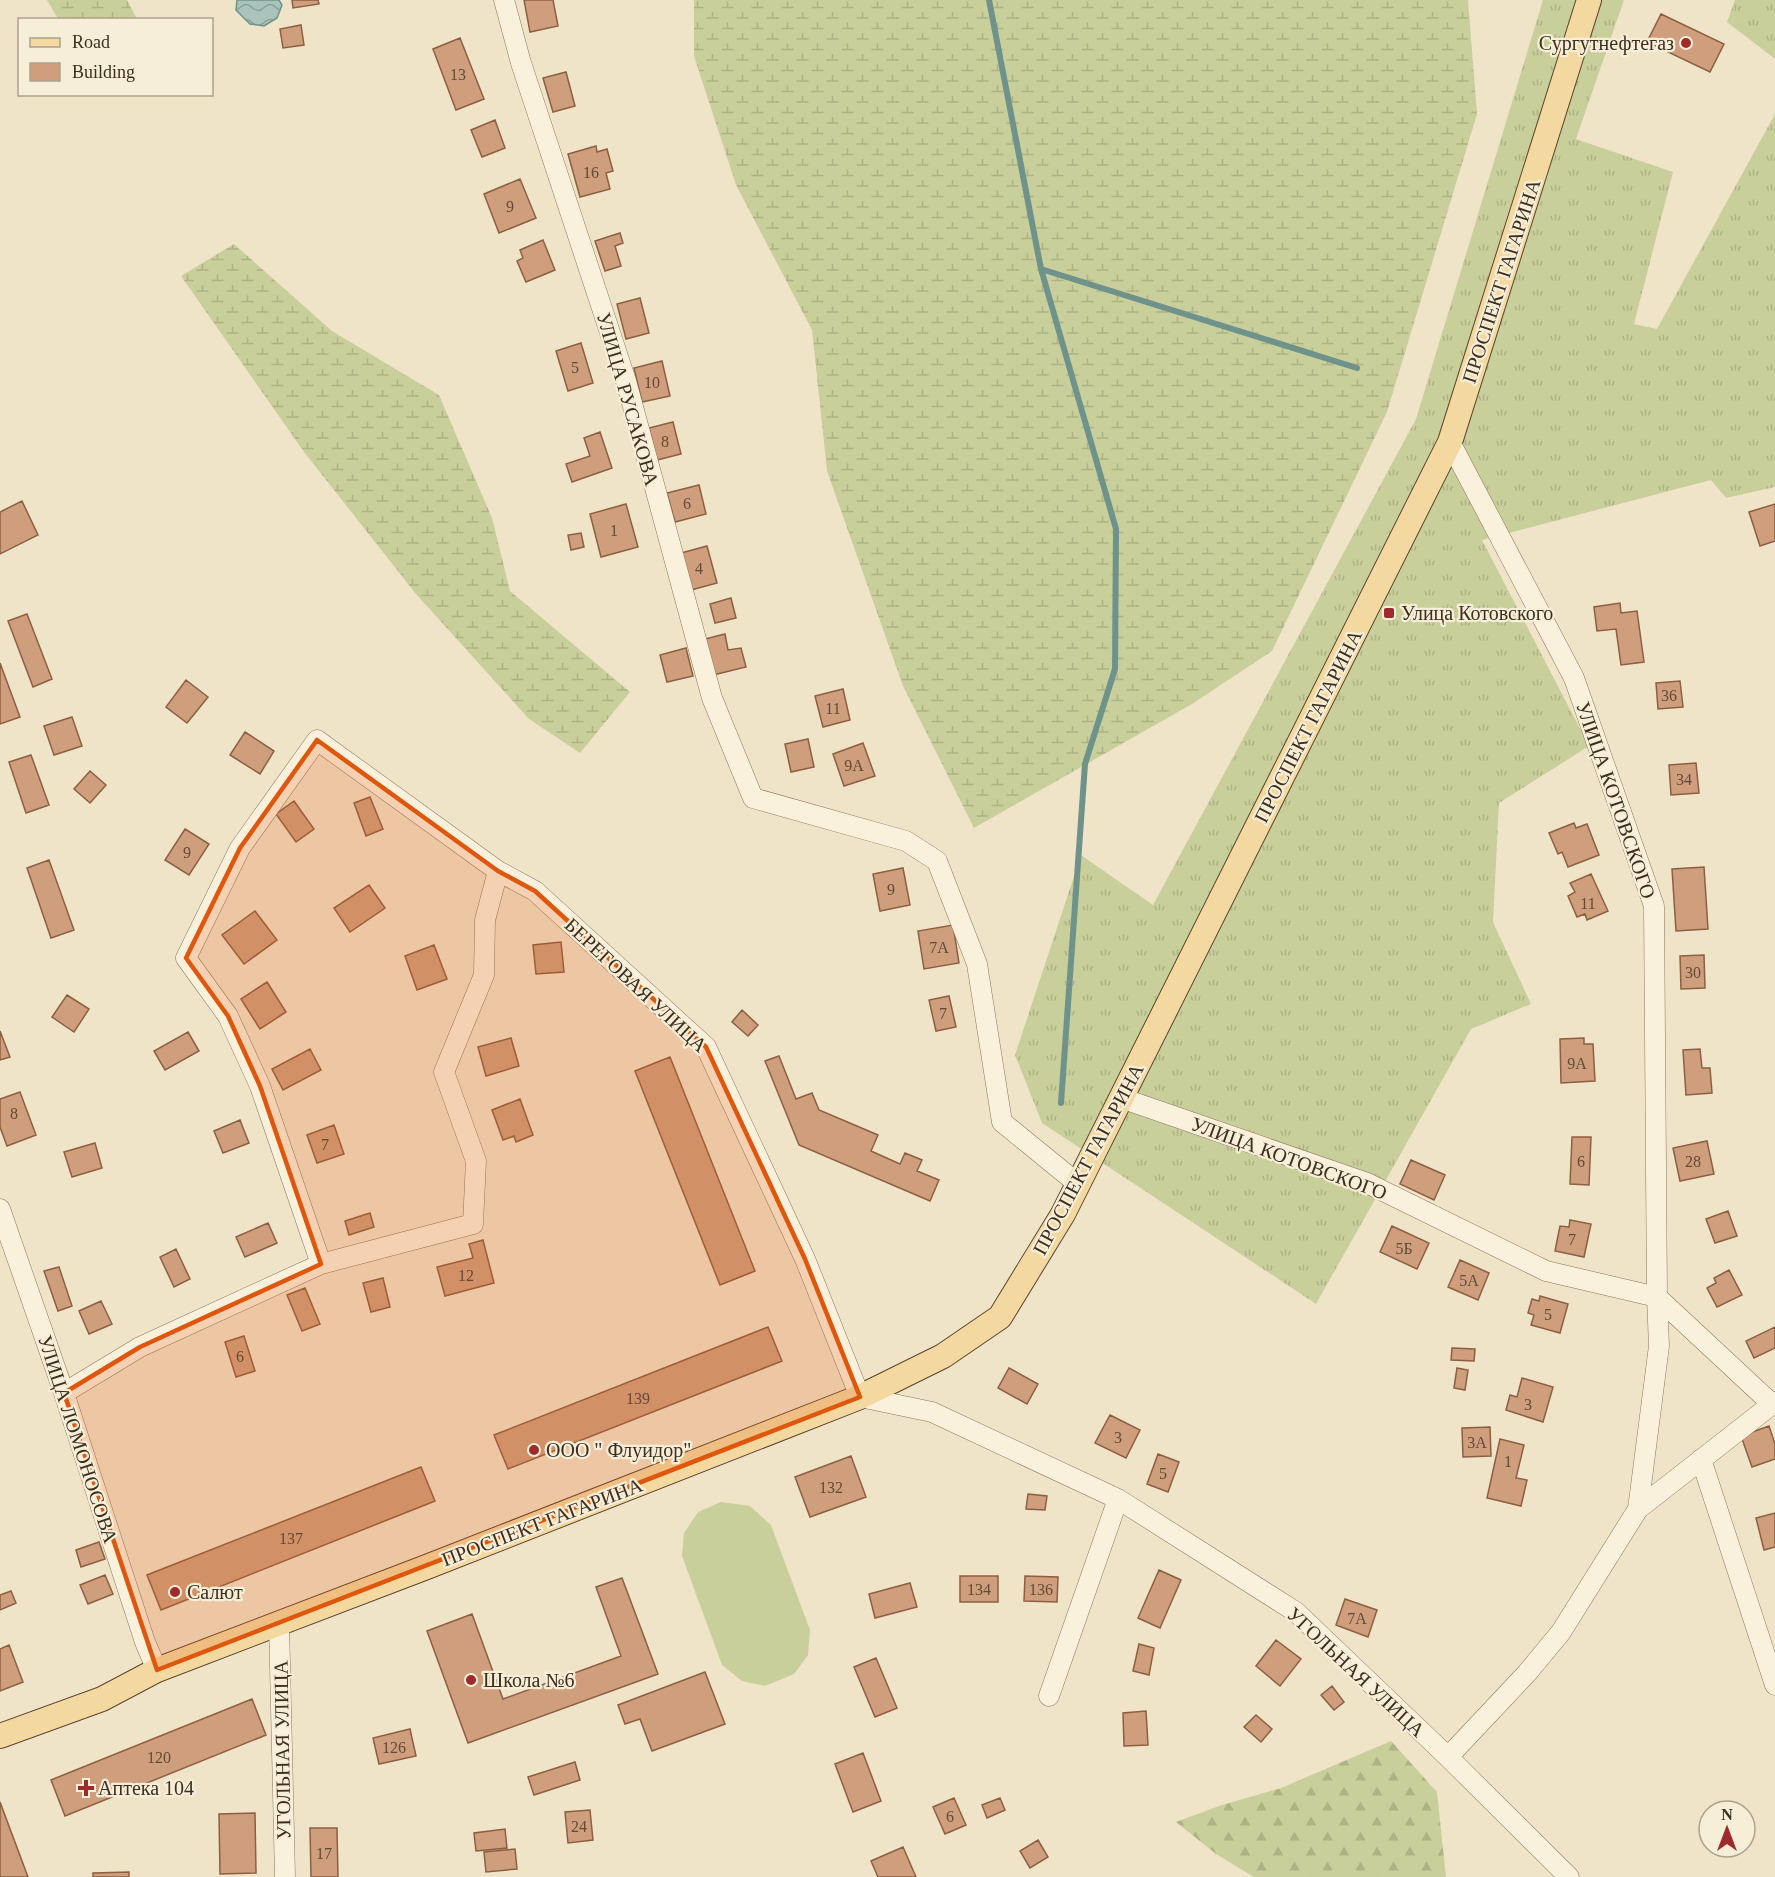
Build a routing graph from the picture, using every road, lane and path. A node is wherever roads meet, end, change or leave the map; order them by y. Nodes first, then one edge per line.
1 (504, 0) edge
2 (1589, 0) edge
3 (1450, 442) junction
4 (498, 871) junction
5 (1121, 1098) junction
6 (1078, 1184) junction
7 (0, 1209) edge
8 (321, 1264) junction
9 (1657, 1297) junction
10 (64, 1393) junction
11 (860, 1397) junction
12 (1773, 1403) edge
13 (1701, 1459) junction
14 (1118, 1499) junction
15 (1638, 1509) junction
16 (279, 1623) junction
17 (157, 1670) junction
18 (1775, 1684) edge
19 (1049, 1696) dead end
20 (0, 1736) edge
21 (1448, 1757) junction
22 (285, 1877) edge
23 (1569, 1877) edge

1 - 6 street, УЛИЦА РУСАКОВА
2 - 3 main road, ПРОСПЕКТ ГАГАРИНА
3 - 5 main road, ПРОСПЕКТ ГАГАРИНА
3 - 9 street, УЛИЦА КОТОВСКОГО
4 - 8 street
4 - 8 street, БЕРЕГОВАЯ УЛИЦА
4 - 11 street, БЕРЕГОВАЯ УЛИЦА
5 - 6 main road, ПРОСПЕКТ ГАГАРИНА
5 - 9 street, УЛИЦА КОТОВСКОГО
6 - 11 main road, ПРОСПЕКТ ГАГАРИНА
7 - 10 street, УЛИЦА ЛОМОНОСОВА
8 - 10 street
9 - 12 street, УЛИЦА КОТОВСКОГО
9 - 15 street, УЛИЦА КОТОВСКОГО
10 - 17 street, УЛИЦА ЛОМОНОСОВА
11 - 14 street, УГОЛЬНАЯ УЛИЦА
11 - 16 main road, ПРОСПЕКТ ГАГАРИНА
12 - 13 street
13 - 15 street
13 - 18 street
14 - 19 street
14 - 21 street, УГОЛЬНАЯ УЛИЦА
15 - 21 street, УЛИЦА КОТОВСКОГО
16 - 17 main road, ПРОСПЕКТ ГАГАРИНА
16 - 22 street, УГОЛЬНАЯ УЛИЦА
17 - 20 main road, ПРОСПЕКТ ГАГАРИНА
21 - 23 street, УГОЛЬНАЯ УЛИЦА

